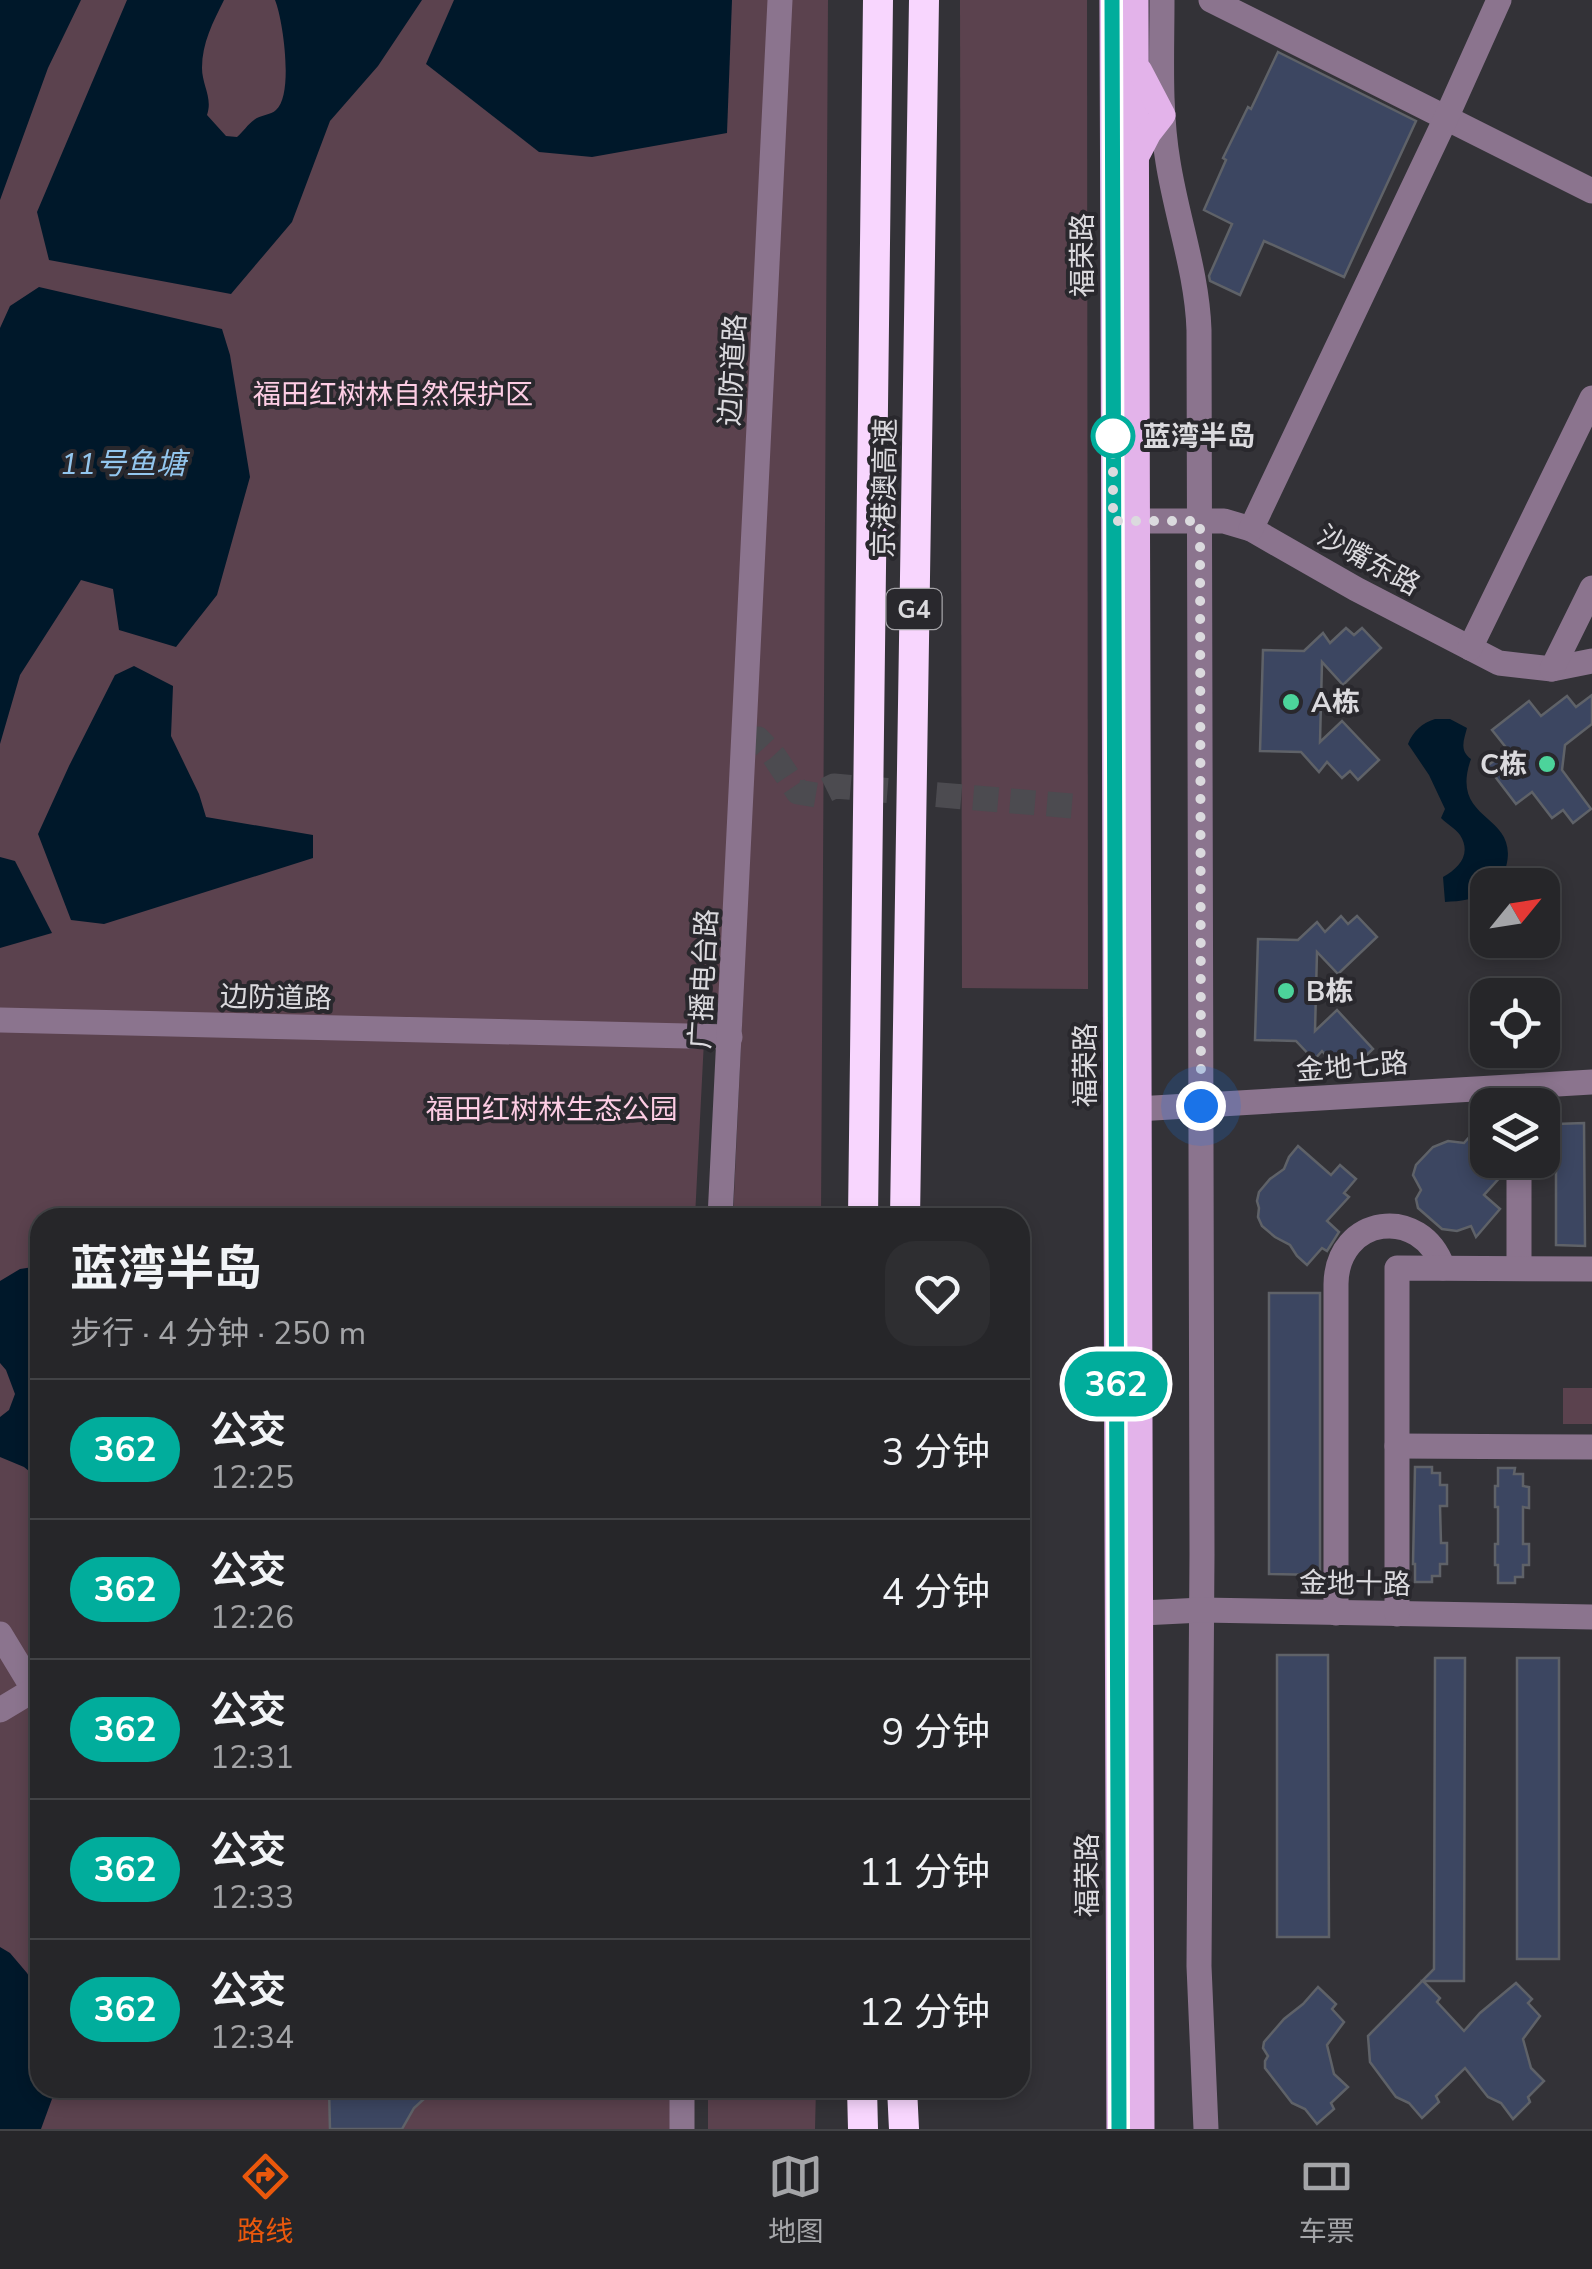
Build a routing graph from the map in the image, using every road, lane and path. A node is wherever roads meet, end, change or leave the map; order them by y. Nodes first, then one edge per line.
1 (780, 0) edge
2 (878, 0) edge
3 (924, 0) edge
4 (1112, 0) edge
5 (1136, 0) edge
6 (1162, 0) edge
7 (1211, 0) edge
8 (1499, 0) edge
9 (1136, 62) junction
10 (1163, 116) junction
11 (1446, 118) junction
12 (1136, 158) junction
13 (1592, 190) edge
14 (1592, 398) edge
15 (1125, 521) junction
16 (1200, 521) junction
17 (1252, 529) junction
18 (1592, 588) edge
19 (1470, 648) junction
20 (1592, 660) edge
21 (1552, 669) junction
22 (744, 742) joint
23 (0, 1020) edge
24 (730, 1037) junction
25 (1592, 1082) edge
26 (1560, 1088) edge
27 (1470, 1098) edge
28 (1201, 1106) junction
29 (1127, 1110) junction
30 (1519, 1178) edge
31 (721, 1208) edge
32 (863, 1208) edge
33 (904, 1208) edge
34 (1443, 1268) junction
35 (1520, 1268) junction
36 (1592, 1269) edge
37 (1398, 1446) junction
38 (1592, 1446) edge
39 (1202, 1610) junction
40 (1336, 1613) junction
41 (1128, 1614) junction
42 (1398, 1614) junction
43 (1592, 1618) edge
44 (0, 1634) edge
45 (30, 1678) edge
46 (30, 1692) edge
47 (0, 1710) edge
48 (682, 2098) edge
49 (862, 2098) edge
50 (902, 2098) edge
51 (682, 2129) edge
52 (863, 2129) edge
53 (904, 2129) edge
54 (1118, 2129) edge
55 (1142, 2129) edge
56 (1206, 2129) edge

1 - 22 street, 边防道路
2 - 32 highway, 京港澳高速 / G4
3 - 33 highway, 京港澳高速 / G4
4 - 15 main road, 福荣路
5 - 9 main road, 福荣路
6 - 10 street
7 - 11 street
8 - 11 street
9 - 10 main road
9 - 12 main road, 福荣路
10 - 12 main road
10 - 16 street
11 - 13 street
11 - 17 street
12 - 15 main road, 福荣路
14 - 19 street
15 - 16 street, 沙嘴东路
15 - 29 main road, 福荣路
16 - 17 street, 沙嘴东路
16 - 28 street
17 - 19 street, 沙嘴东路
18 - 21 street
19 - 21 street, 沙嘴东路
20 - 21 street, 沙嘴东路
22 - 24 street, 广播电台路
23 - 24 street, 边防道路
24 - 31 street, 广播电台路
25 - 26 street, 金地七路
27 - 28 street, 金地七路
28 - 29 street, 金地七路
28 - 39 street
29 - 41 main road, 福荣路
30 - 35 street
34 - 35 street
34 - 37 street
34 - 40 street
35 - 36 street
37 - 38 street
37 - 42 street
39 - 40 street, 金地十路
39 - 41 street, 金地十路
39 - 56 street
40 - 42 street, 金地十路
41 - 54 main road, 福荣路
41 - 55 main road, 福荣路
42 - 43 street, 金地十路
44 - 45 street
46 - 47 street
48 - 51 street
49 - 52 highway
50 - 53 highway

